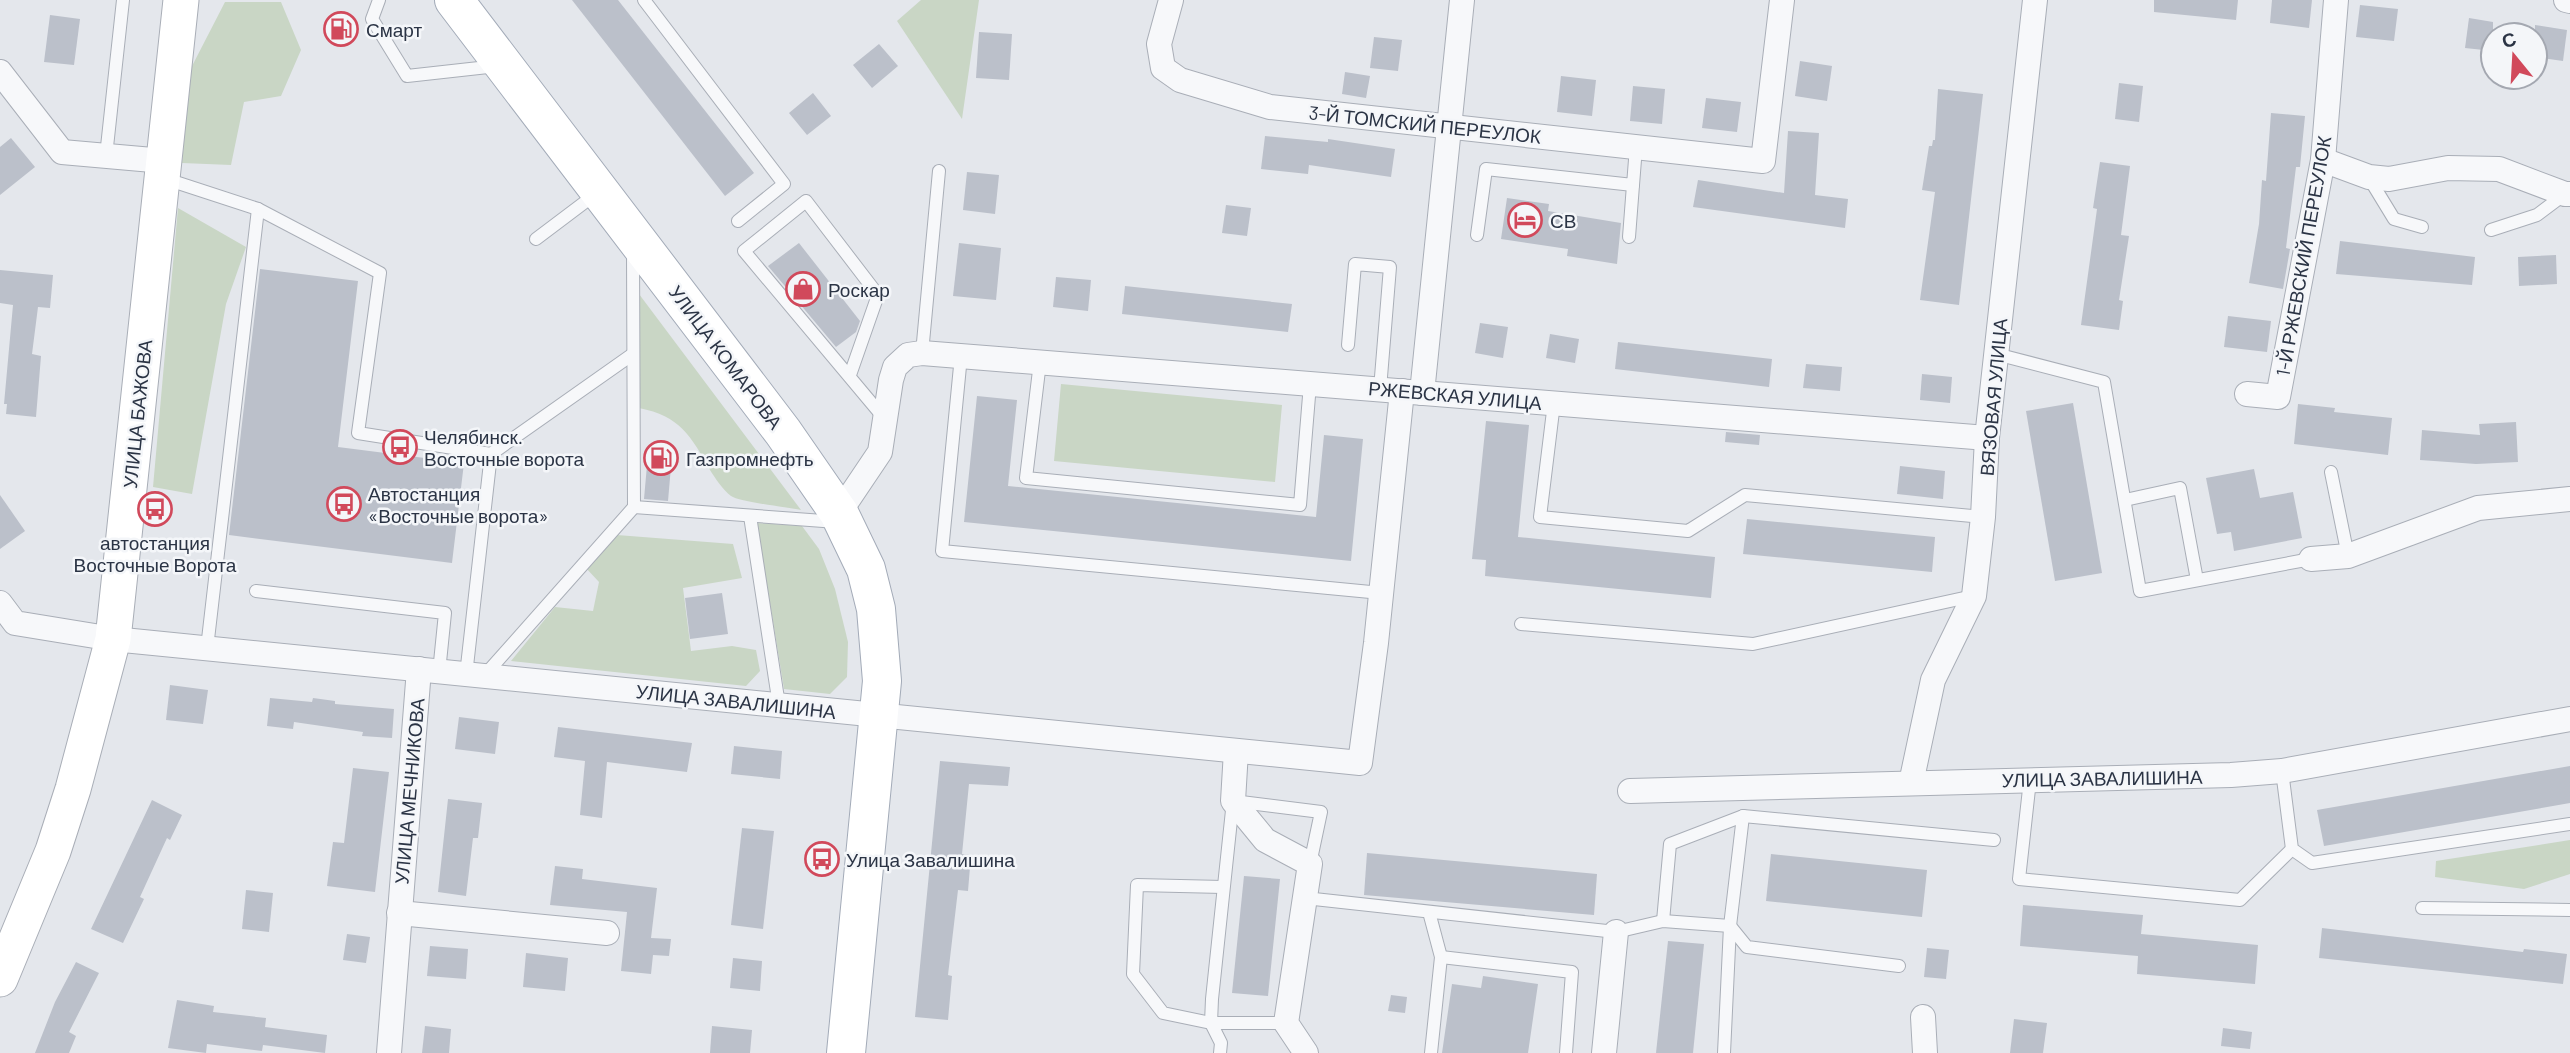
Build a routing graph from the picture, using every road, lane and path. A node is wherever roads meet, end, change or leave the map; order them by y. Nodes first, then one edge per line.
1 (123, 0) edge
2 (181, 0) edge
3 (379, 0) edge
4 (454, 0) edge
5 (644, 0) edge
6 (1171, 0) edge
7 (1462, 0) edge
8 (1782, 0) edge
9 (2035, 0) edge
10 (2336, 0) edge
11 (504, 66) junction
12 (2, 79) edge
13 (1449, 127) junction
14 (1636, 147) junction
15 (106, 156) junction
16 (2323, 160) junction
17 (163, 169) junction
18 (939, 172) dead end
19 (2369, 177) junction
20 (1633, 186) junction
21 (600, 191) junction
22 (2567, 194) edge
23 (258, 209) junction
24 (737, 221) dead end
25 (2422, 227) dead end
26 (2491, 230) dead end
27 (633, 235) junction
28 (1477, 235) dead end
29 (1629, 237) dead end
30 (536, 239) dead end
31 (1348, 345) dead end
32 (922, 353) junction
33 (634, 354) junction
34 (1996, 354) junction
35 (961, 356) junction
36 (1040, 362) junction
37 (850, 375) junction
38 (1310, 384) junction
39 (1401, 391) junction
40 (2247, 394) dead end
41 (1554, 403) junction
42 (884, 418) junction
43 (1987, 438) junction
44 (491, 454) junction
45 (2331, 471) dead end
46 (2570, 499) edge
47 (2124, 500) junction
48 (634, 507) junction
49 (750, 516) junction
50 (1983, 517) junction
51 (842, 518) junction
52 (2348, 556) junction
53 (2311, 559) joint
54 (2197, 580) junction
55 (256, 591) dead end
56 (1381, 593) junction
57 (1974, 596) junction
58 (0, 603) edge
59 (1521, 624) dead end
60 (113, 639) junction
61 (207, 648) junction
62 (429, 671) junction
63 (475, 675) junction
64 (779, 705) junction
65 (879, 715) junction
66 (2570, 719) edge
67 (1236, 751) junction
68 (2282, 771) junction
69 (2030, 780) junction
70 (1910, 783) junction
71 (1630, 791) dead end
72 (1233, 801) junction
73 (1743, 816) junction
74 (2570, 824) edge
75 (1993, 840) dead end
76 (2292, 849) junction
77 (1310, 864) junction
78 (1223, 887) junction
79 (1305, 898) junction
80 (2422, 908) dead end
81 (2570, 910) edge
82 (1429, 912) junction
83 (399, 913) junction
84 (1663, 920) junction
85 (1730, 926) junction
86 (1616, 932) junction
87 (607, 933) dead end
88 (1441, 957) junction
89 (1899, 966) dead end
90 (0, 979) edge
91 (1923, 1017) dead end
92 (1211, 1023) junction
93 (1286, 1023) junction
94 (389, 1053) edge
95 (846, 1053) edge
96 (1220, 1053) edge
97 (1306, 1053) edge
98 (1431, 1053) edge
99 (1566, 1053) edge
100 (1604, 1053) edge
101 (1724, 1053) edge
102 (1925, 1053) edge

1 - 15 lane
2 - 17 main road, УЛИЦА БАЖОВА
3 - 11 lane
4 - 11 main road, УЛИЦА КОМАРОВА
5 - 24 lane
6 - 13 street, 3-Й ТОМСКИЙ ПЕРЕУЛОК
7 - 13 street
8 - 14 street, 3-Й ТОМСКИЙ ПЕРЕУЛОК
9 - 34 street, ВЯЗОВАЯ УЛИЦА
10 - 16 street, 1-Й РЖЕВСКИЙ ПЕРЕУЛОК
11 - 21 main road, УЛИЦА КОМАРОВА
12 - 15 street
13 - 14 street, 3-Й ТОМСКИЙ ПЕРЕУЛОК
13 - 39 street
14 - 20 lane
15 - 17 street
16 - 19 street
16 - 40 street, 1-Й РЖЕВСКИЙ ПЕРЕУЛОК
17 - 23 lane
17 - 60 main road, УЛИЦА БАЖОВА
18 - 32 lane
19 - 22 street
19 - 25 lane
20 - 28 lane
20 - 29 lane
21 - 27 main road, УЛИЦА КОМАРОВА
21 - 30 lane
22 - 26 lane
23 - 44 lane
23 - 61 lane
27 - 33 lane
27 - 51 main road, УЛИЦА КОМАРОВА
31 - 39 lane
32 - 35 street, РЖЕВСКАЯ УЛИЦА
32 - 42 street
33 - 44 lane
33 - 48 lane
34 - 43 street, ВЯЗОВАЯ УЛИЦА
34 - 47 lane
35 - 36 street, РЖЕВСКАЯ УЛИЦА
35 - 56 lane
36 - 38 street, РЖЕВСКАЯ УЛИЦА
36 - 38 lane
37 - 37 lane
37 - 42 lane
38 - 39 street, РЖЕВСКАЯ УЛИЦА
39 - 41 street, РЖЕВСКАЯ УЛИЦА
39 - 56 street
41 - 43 street, РЖЕВСКАЯ УЛИЦА
41 - 50 lane
42 - 51 street
43 - 50 street, ВЯЗОВАЯ УЛИЦА
44 - 63 lane
45 - 52 lane
46 - 52 street
47 - 54 lane
47 - 54 lane
48 - 49 lane
48 - 63 lane
49 - 51 lane
49 - 64 lane
50 - 57 street, ВЯЗОВАЯ УЛИЦА
51 - 65 main road, УЛИЦА КОМАРОВА
52 - 53 street
53 - 54 lane
55 - 62 lane
56 - 67 street, УЛИЦА ЗАВАЛИШИНА
57 - 59 lane
57 - 70 street, ВЯЗОВАЯ УЛИЦА
58 - 60 street, УЛИЦА ЗАВАЛИШИНА
60 - 61 street, УЛИЦА ЗАВАЛИШИНА
60 - 90 main road, УЛИЦА БАЖОВА
61 - 62 street, УЛИЦА ЗАВАЛИШИНА
62 - 63 street, УЛИЦА ЗАВАЛИШИНА
62 - 83 street, УЛИЦА МЕЧНИКОВА
63 - 64 street, УЛИЦА ЗАВАЛИШИНА
64 - 65 street, УЛИЦА ЗАВАЛИШИНА
65 - 67 street, УЛИЦА ЗАВАЛИШИНА
65 - 95 main road, УЛИЦА КОМАРОВА
66 - 68 street, УЛИЦА ЗАВАЛИШИНА
67 - 72 street
68 - 69 street, УЛИЦА ЗАВАЛИШИНА
68 - 76 lane
69 - 70 street, УЛИЦА ЗАВАЛИШИНА
69 - 76 lane
70 - 71 street, УЛИЦА ЗАВАЛИШИНА
72 - 77 street
72 - 77 lane
72 - 78 lane
73 - 75 lane
73 - 84 lane
73 - 85 lane
74 - 76 lane
77 - 79 street
78 - 92 lane
78 - 92 lane
79 - 82 lane
79 - 93 street
80 - 81 lane
82 - 86 lane
82 - 88 lane
83 - 87 street
83 - 94 street, УЛИЦА МЕЧНИКОВА
84 - 85 lane
84 - 86 lane
85 - 89 lane
85 - 101 lane
86 - 100 street
88 - 98 lane
88 - 99 lane
91 - 102 street
92 - 93 lane
92 - 96 lane
93 - 97 street

